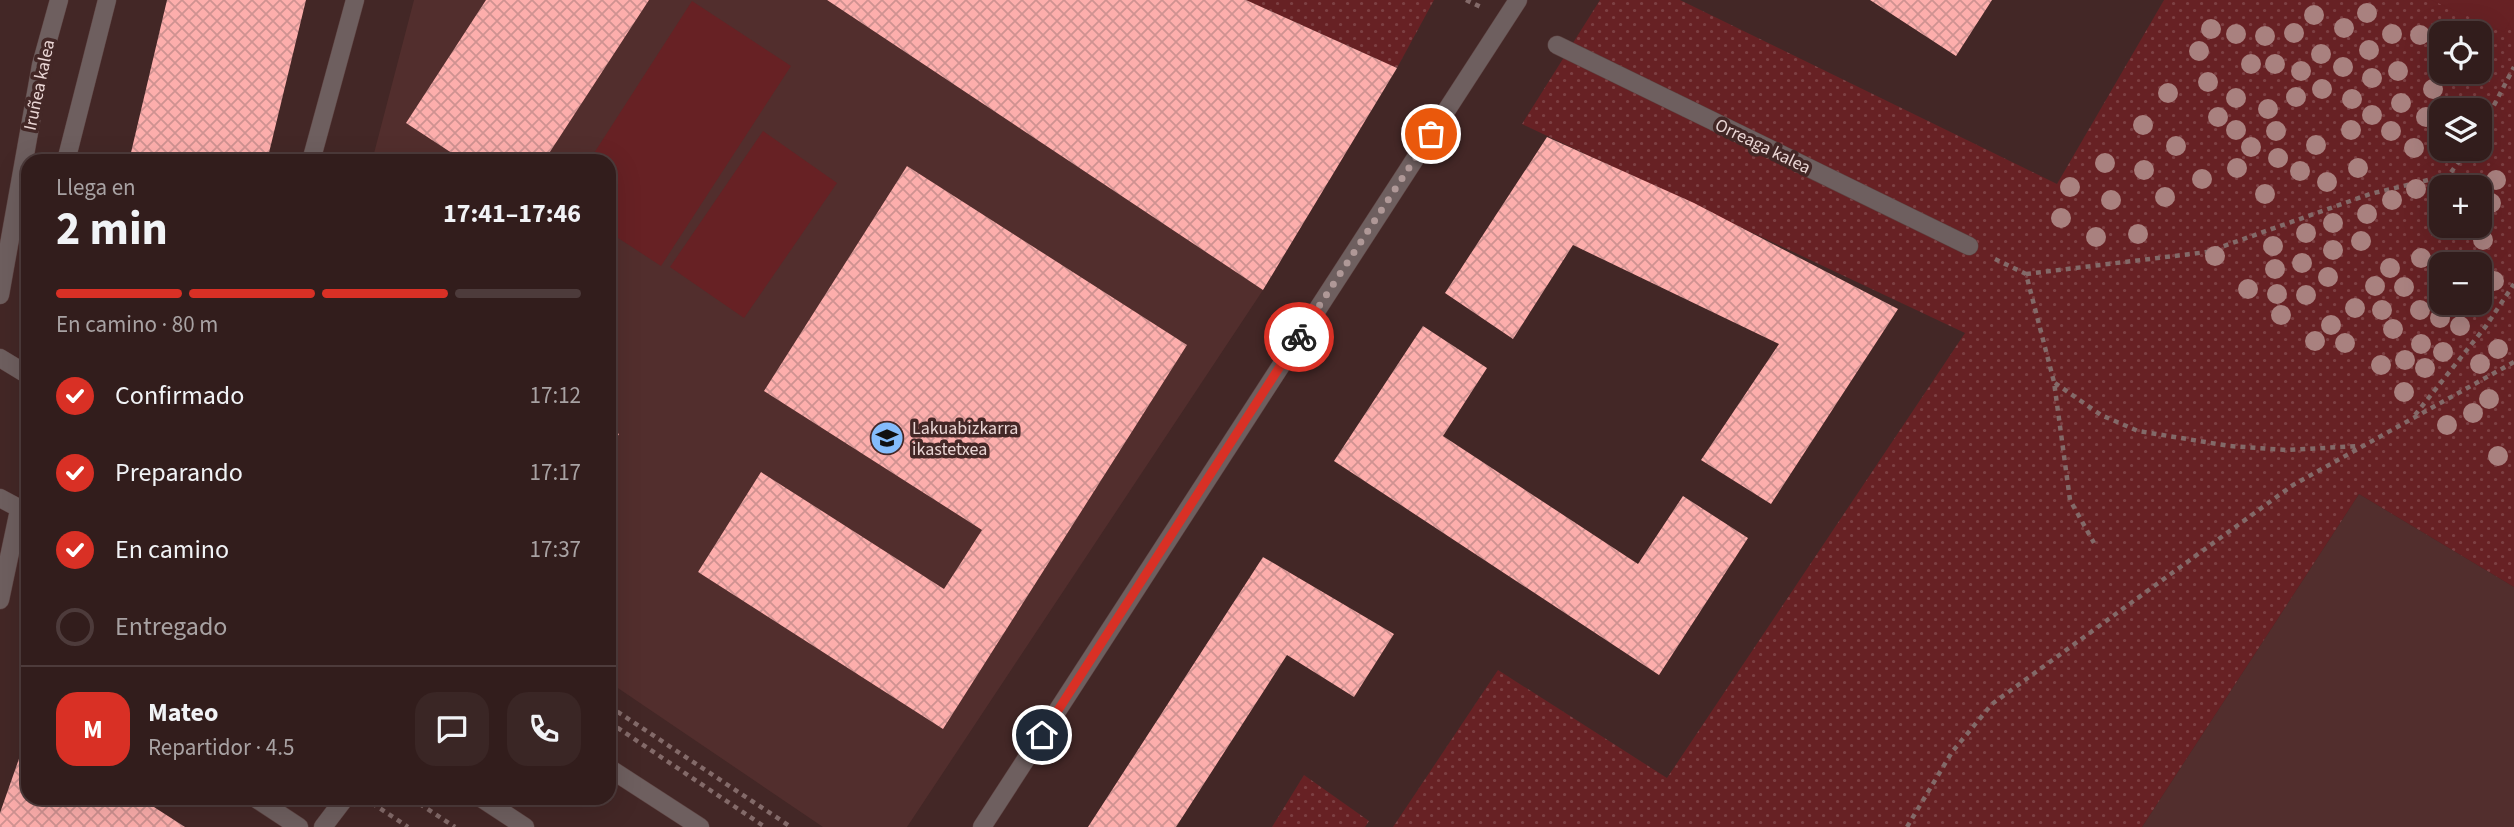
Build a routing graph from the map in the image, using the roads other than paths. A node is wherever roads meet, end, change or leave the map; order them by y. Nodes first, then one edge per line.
1 (59, 0) edge
2 (107, 0) edge
3 (355, 0) edge
4 (1518, 0) edge
5 (1557, 45) dead end
6 (25, 154) edge
7 (68, 154) edge
8 (313, 154) edge
9 (21, 177) edge
10 (1969, 246) road end
11 (0, 295) edge
12 (0, 358) edge
13 (21, 371) edge
14 (0, 498) edge
15 (21, 510) edge
16 (21, 523) edge
17 (0, 600) edge
18 (616, 773) edge
19 (266, 805) edge
20 (340, 805) edge
21 (492, 805) edge
22 (299, 827) edge
23 (323, 827) edge
24 (525, 827) edge
25 (700, 827) edge
26 (982, 827) edge

1 - 6 street, Iruñea kalea
2 - 7 street
3 - 8 street
4 - 26 street
5 - 10 street, Orreaga kalea
9 - 11 street, Iruñea kalea
12 - 13 street
14 - 15 street
16 - 17 street
18 - 25 street
19 - 22 street
20 - 23 street
21 - 24 street

